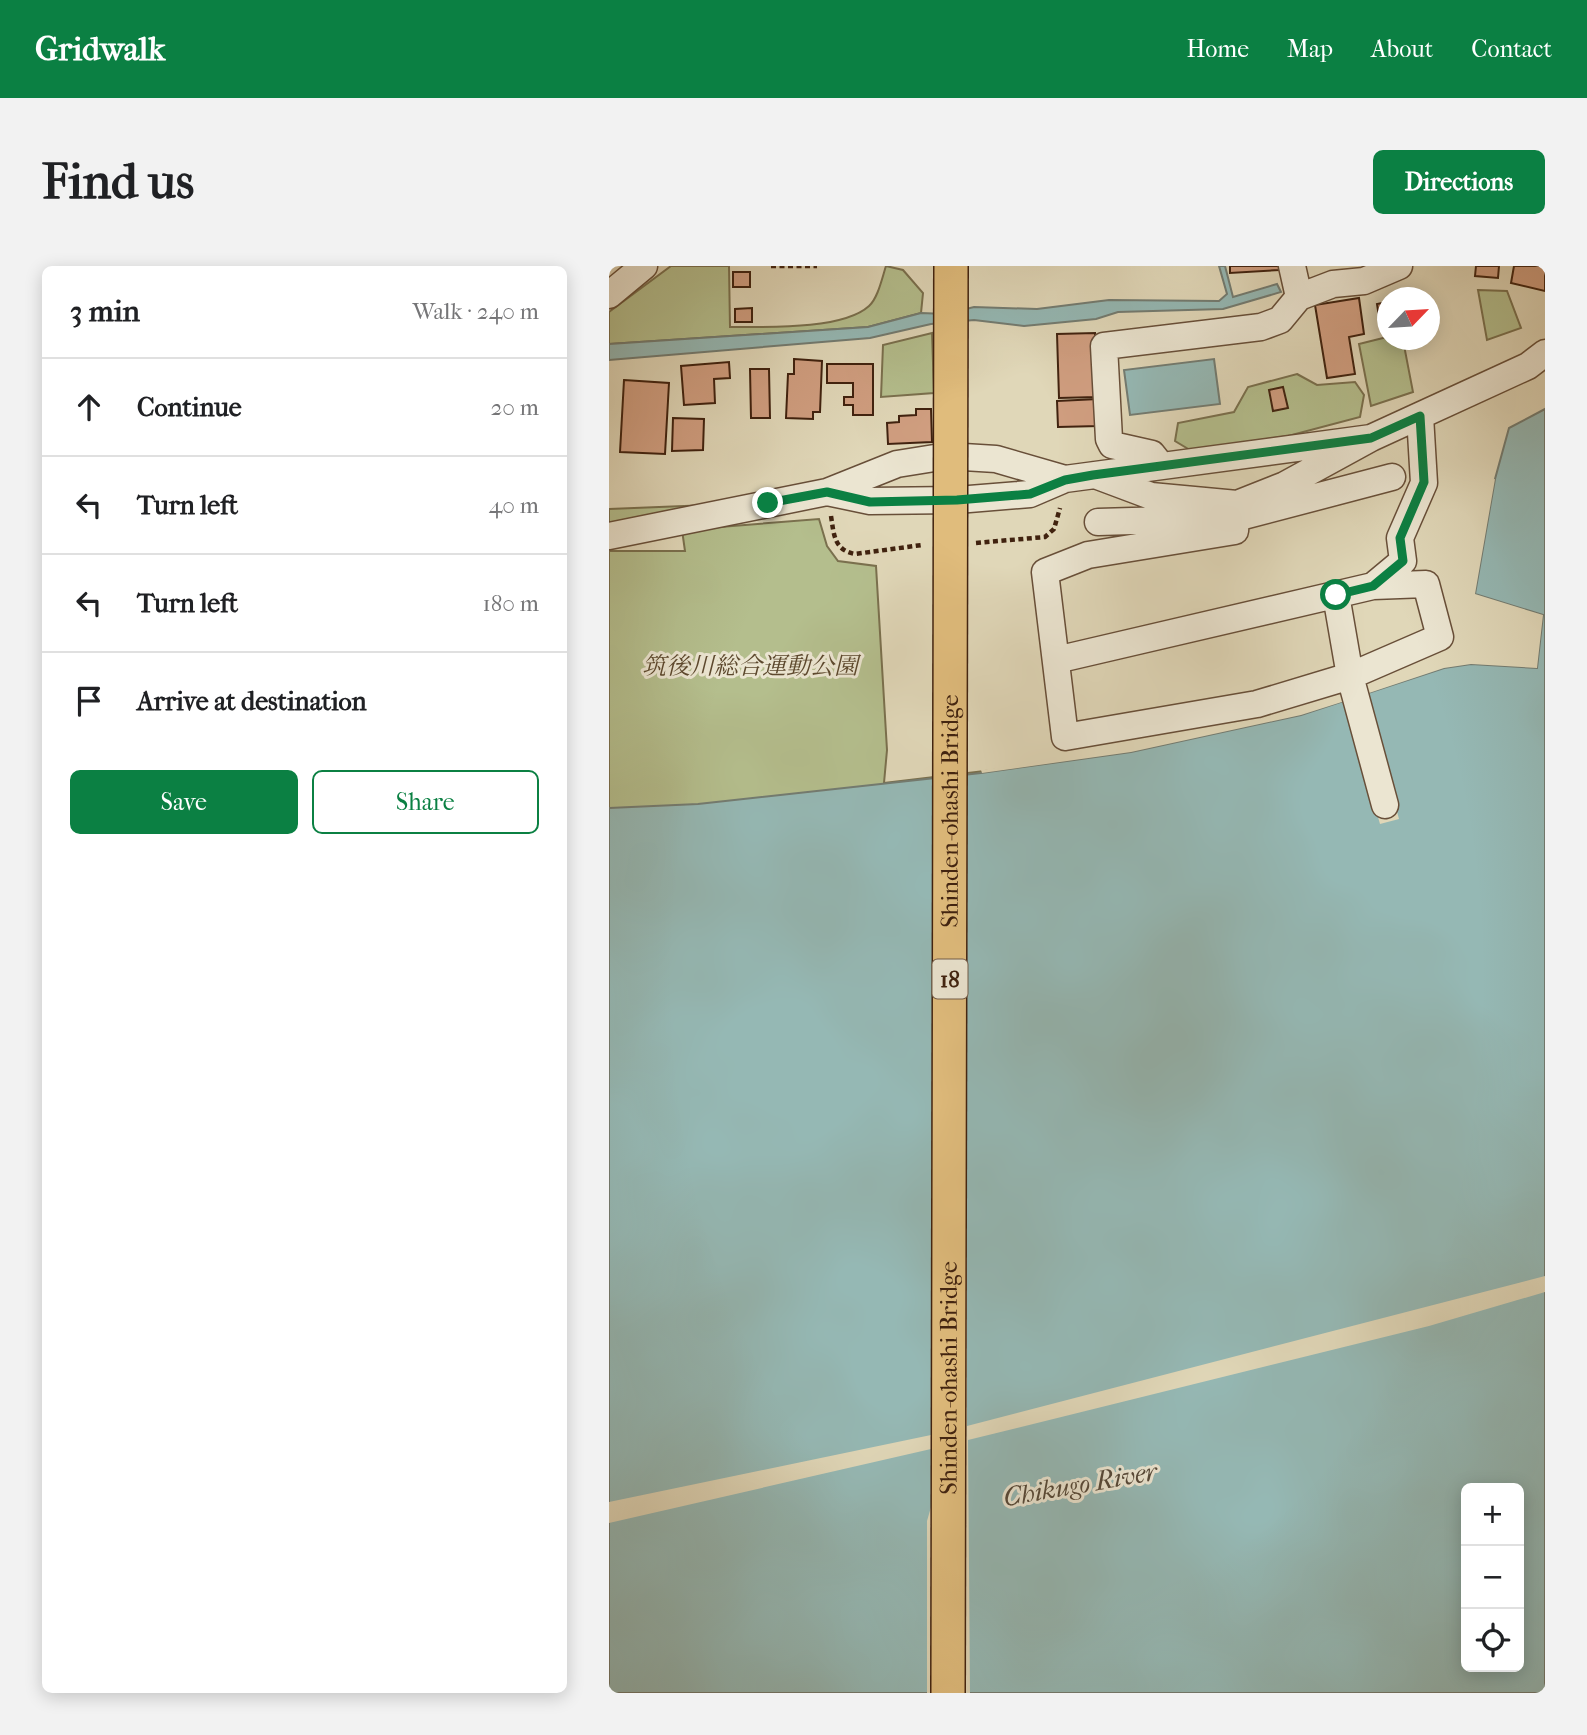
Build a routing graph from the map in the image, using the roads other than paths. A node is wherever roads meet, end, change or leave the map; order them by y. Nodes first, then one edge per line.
1 (644, 266) edge
2 (951, 266) edge
3 (1292, 266) edge
4 (1399, 266) edge
5 (609, 295) edge
6 (1299, 297) junction
7 (1545, 353) edge
8 (1420, 416) junction
9 (1371, 438) junction
10 (1160, 464) junction
11 (1093, 475) junction
12 (1392, 477) dead end
13 (1065, 480) junction
14 (827, 492) junction
15 (1237, 511) junction
16 (1098, 522) dead end
17 (609, 537) edge
18 (1373, 586) junction
19 (1336, 595) junction
20 (1056, 660) junction
21 (1350, 676) junction
22 (1385, 805) dead end
23 (948, 1693) edge

1 - 5 street
2 - 23 main road, Shinden-ohashi Bridge / 18, bridge
3 - 6 street
4 - 6 street
6 - 10 street
7 - 8 street
8 - 9 street
8 - 18 street
9 - 10 street
9 - 15 street
10 - 11 street
11 - 13 street
11 - 15 street
12 - 15 street
13 - 14 street
13 - 14 street
14 - 17 street
15 - 16 street
15 - 20 street
18 - 19 street
18 - 21 street
19 - 20 street
19 - 21 street
20 - 21 street
21 - 22 street

